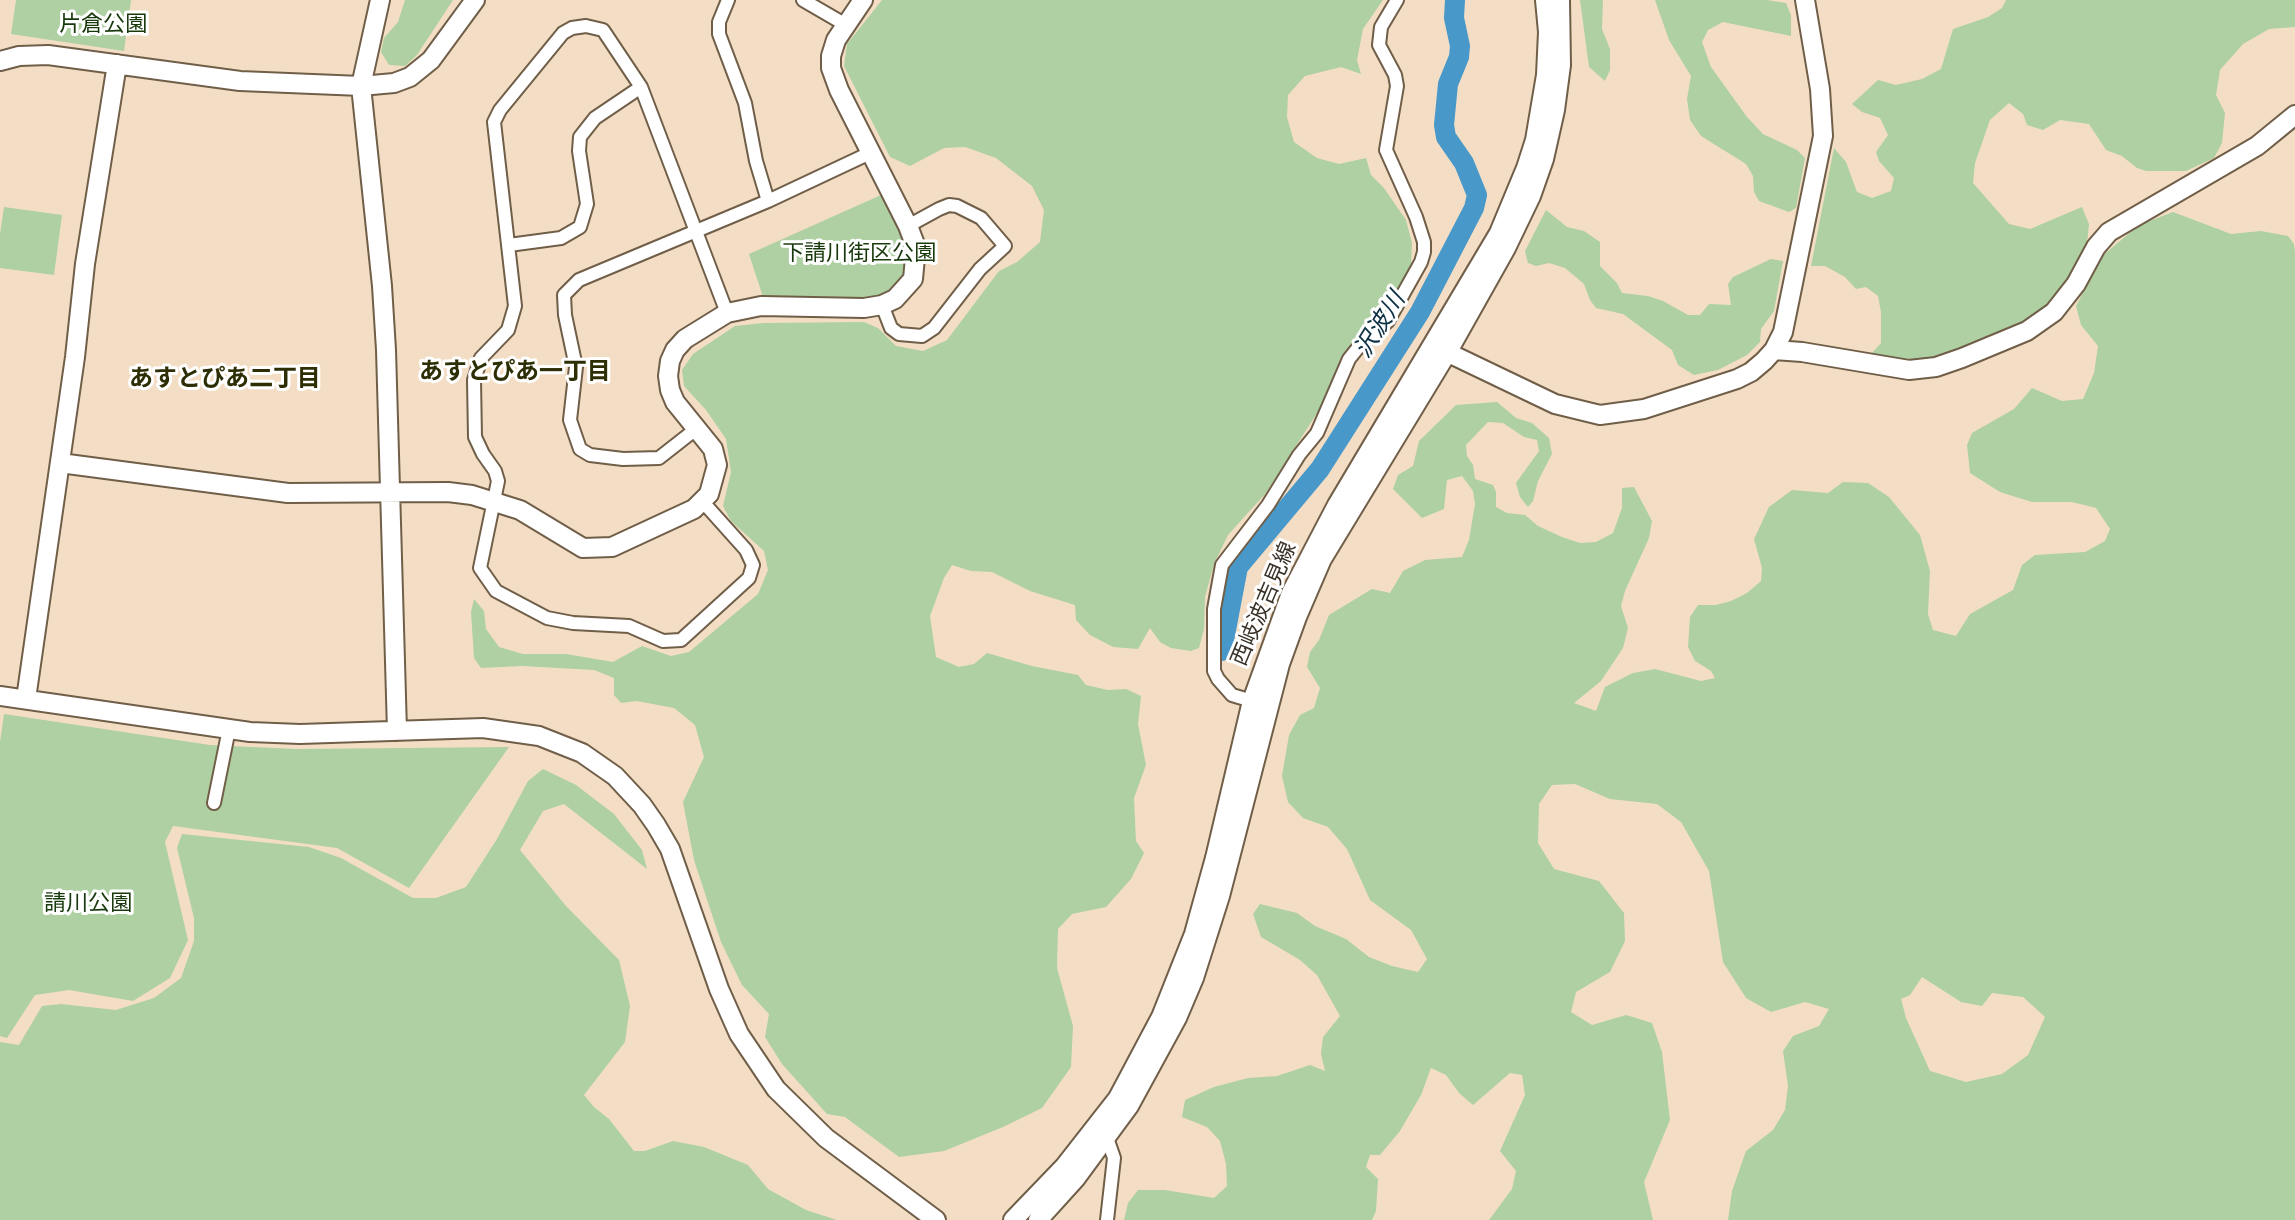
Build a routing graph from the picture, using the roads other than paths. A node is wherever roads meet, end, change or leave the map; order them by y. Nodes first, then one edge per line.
1 (380, 0) edge
2 (475, 0) edge
3 (728, 0) edge
4 (803, 0) edge
5 (863, 0) edge
6 (1397, 0) edge
7 (1545, 0) edge
8 (1560, 0) edge
9 (1805, 0) edge
10 (846, 25) junction
11 (0, 61) edge
12 (117, 64) junction
13 (361, 86) junction
14 (641, 87) junction
15 (2295, 115) edge
16 (870, 153) junction
17 (768, 201) junction
18 (908, 226) junction
19 (695, 232) junction
20 (509, 245) junction
21 (882, 305) junction
22 (727, 313) junction
23 (1438, 348) junction
24 (1774, 350) junction
25 (696, 429) junction
26 (60, 463) junction
27 (390, 492) junction
28 (494, 501) junction
29 (703, 502) junction
30 (0, 696) edge
31 (26, 699) junction
32 (1252, 701) junction
33 (229, 729) junction
34 (397, 731) junction
35 (214, 803) dead end
36 (1107, 1138) junction
37 (936, 1220) edge
38 (1013, 1220) edge
39 (1038, 1220) edge
40 (1107, 1220) edge

1 - 13 street
2 - 13 street
3 - 17 street
4 - 10 street
5 - 10 street
6 - 32 street
7 - 23 street, 西岐波吉見線
8 - 23 street, 西岐波吉見線
9 - 24 street
10 - 16 street
11 - 12 street
12 - 13 street
12 - 26 street
13 - 27 street
14 - 19 street
14 - 20 street
14 - 20 street
15 - 24 street
16 - 17 street
16 - 18 street
17 - 19 street
18 - 21 street
18 - 21 street
19 - 22 street
19 - 25 street
20 - 28 street
21 - 22 street
22 - 25 street
23 - 24 street
23 - 32 street, 西岐波吉見線
23 - 36 street, 西岐波吉見線
25 - 29 street
26 - 27 street
26 - 31 street
27 - 28 street
27 - 34 street
28 - 29 street
28 - 29 street
30 - 31 street
31 - 33 street
32 - 38 street, 西岐波吉見線
33 - 34 street
33 - 35 street
34 - 37 street
36 - 39 street, 西岐波吉見線
36 - 40 street

